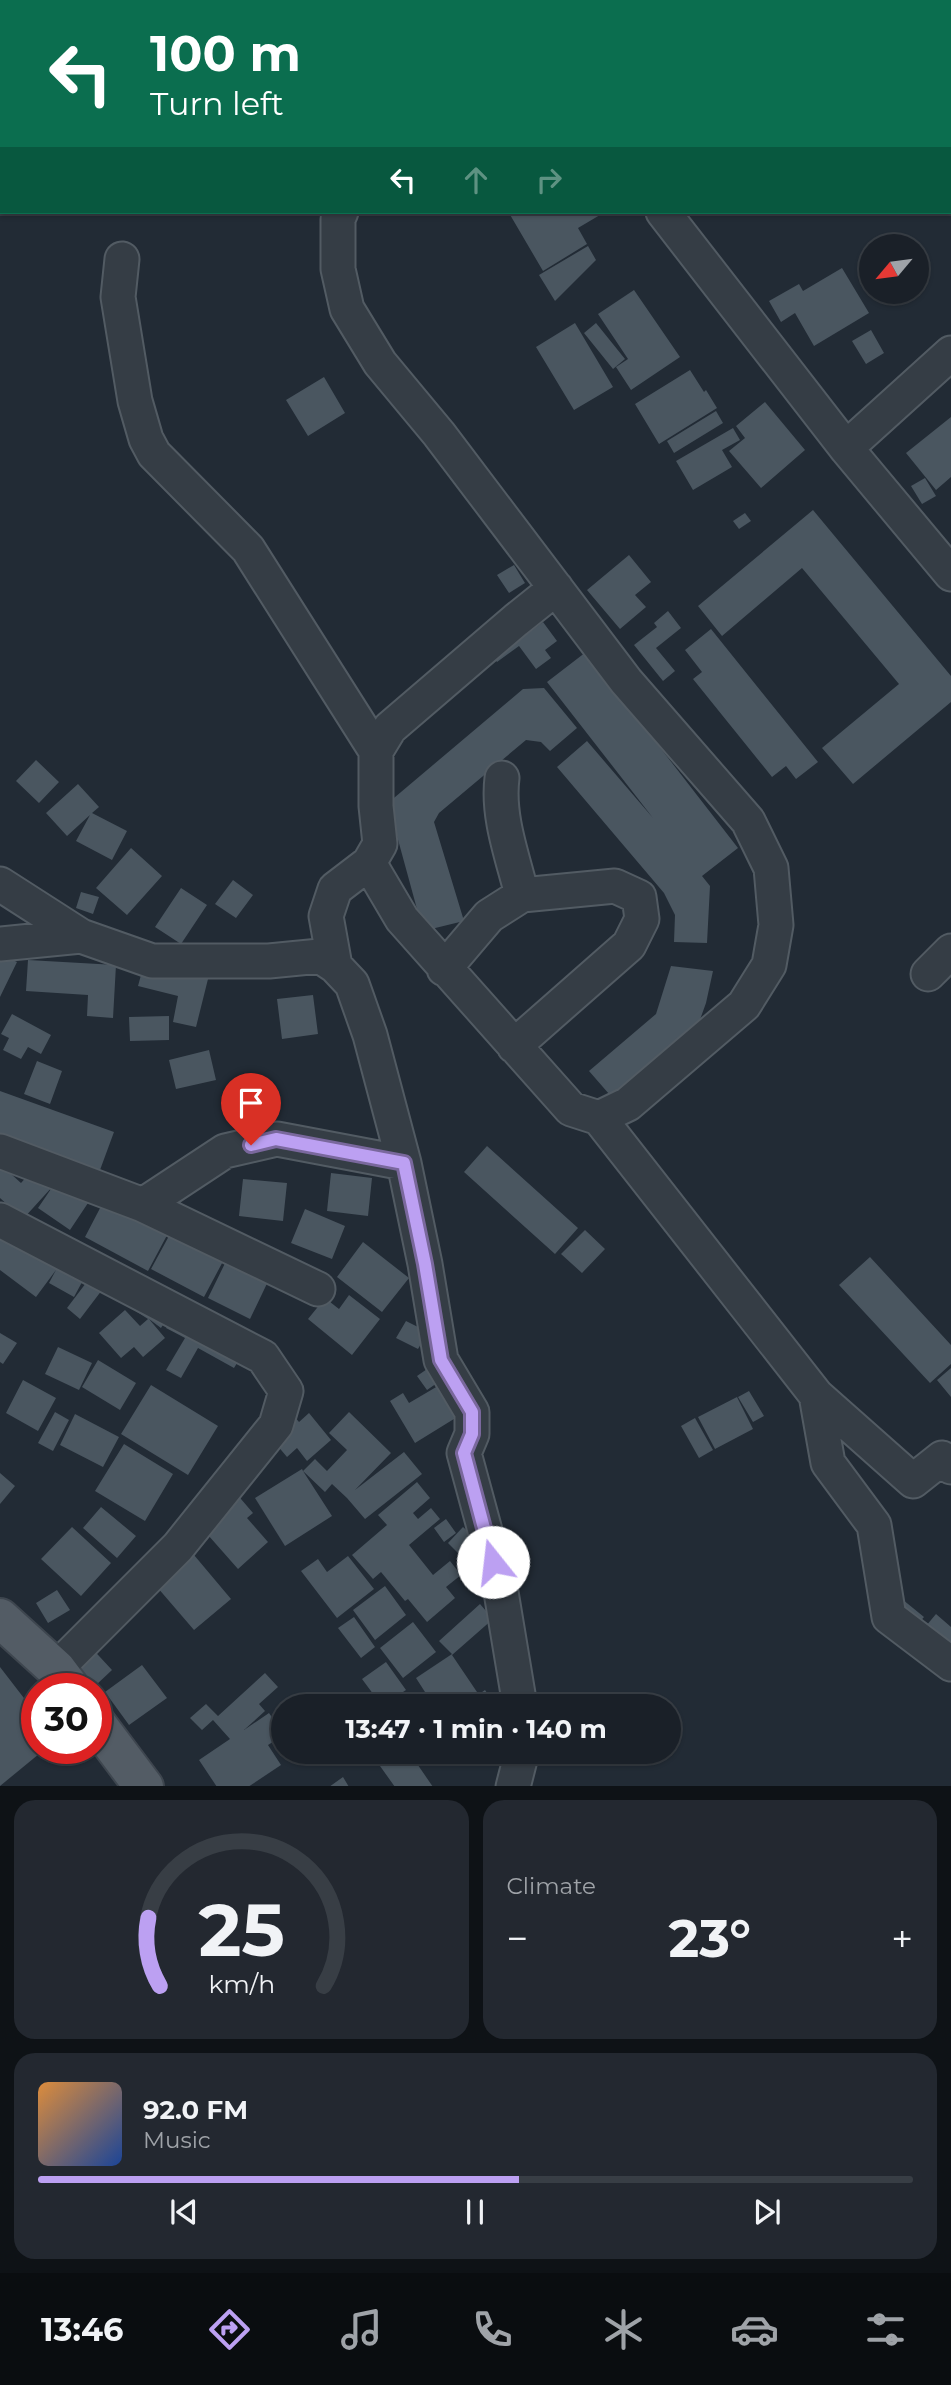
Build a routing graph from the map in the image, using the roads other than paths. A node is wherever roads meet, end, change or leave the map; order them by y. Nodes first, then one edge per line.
1 (340, 214) edge
2 (665, 214) edge
3 (122, 259) dead end
4 (951, 352) edge
5 (846, 448) junction
6 (951, 574) edge
7 (556, 588) junction
8 (376, 751) junction
9 (502, 778) dead end
10 (369, 863) junction
11 (0, 884) edge
12 (522, 895) junction
13 (81, 936) junction
14 (0, 944) edge
15 (335, 966) junction
16 (444, 969) junction
17 (514, 1046) junction
18 (599, 1118) junction
19 (0, 1151) edge
20 (404, 1163) junction
21 (143, 1205) junction
22 (0, 1220) edge
23 (318, 1289) dead end
24 (816, 1395) junction
25 (951, 1467) edge
26 (0, 1618) edge
27 (951, 1664) edge
28 (57, 1673) edge
29 (68, 1673) edge
30 (518, 1694) edge
31 (112, 1744) edge
32 (519, 1764) edge
33 (143, 1786) edge
34 (513, 1786) edge

1 - 7 street
2 - 5 street
3 - 8 street
4 - 5 street
5 - 6 street
7 - 8 street
7 - 18 street
8 - 10 street
9 - 12 street
10 - 15 street
10 - 16 street
11 - 13 street
12 - 16 street
12 - 17 street
13 - 14 street
13 - 15 street
15 - 20 street
16 - 17 street
17 - 18 street
18 - 24 street
19 - 21 street
20 - 21 street
20 - 30 street
21 - 23 street
22 - 29 street
24 - 25 street
24 - 27 street
26 - 28 main road
31 - 33 main road
32 - 34 street

